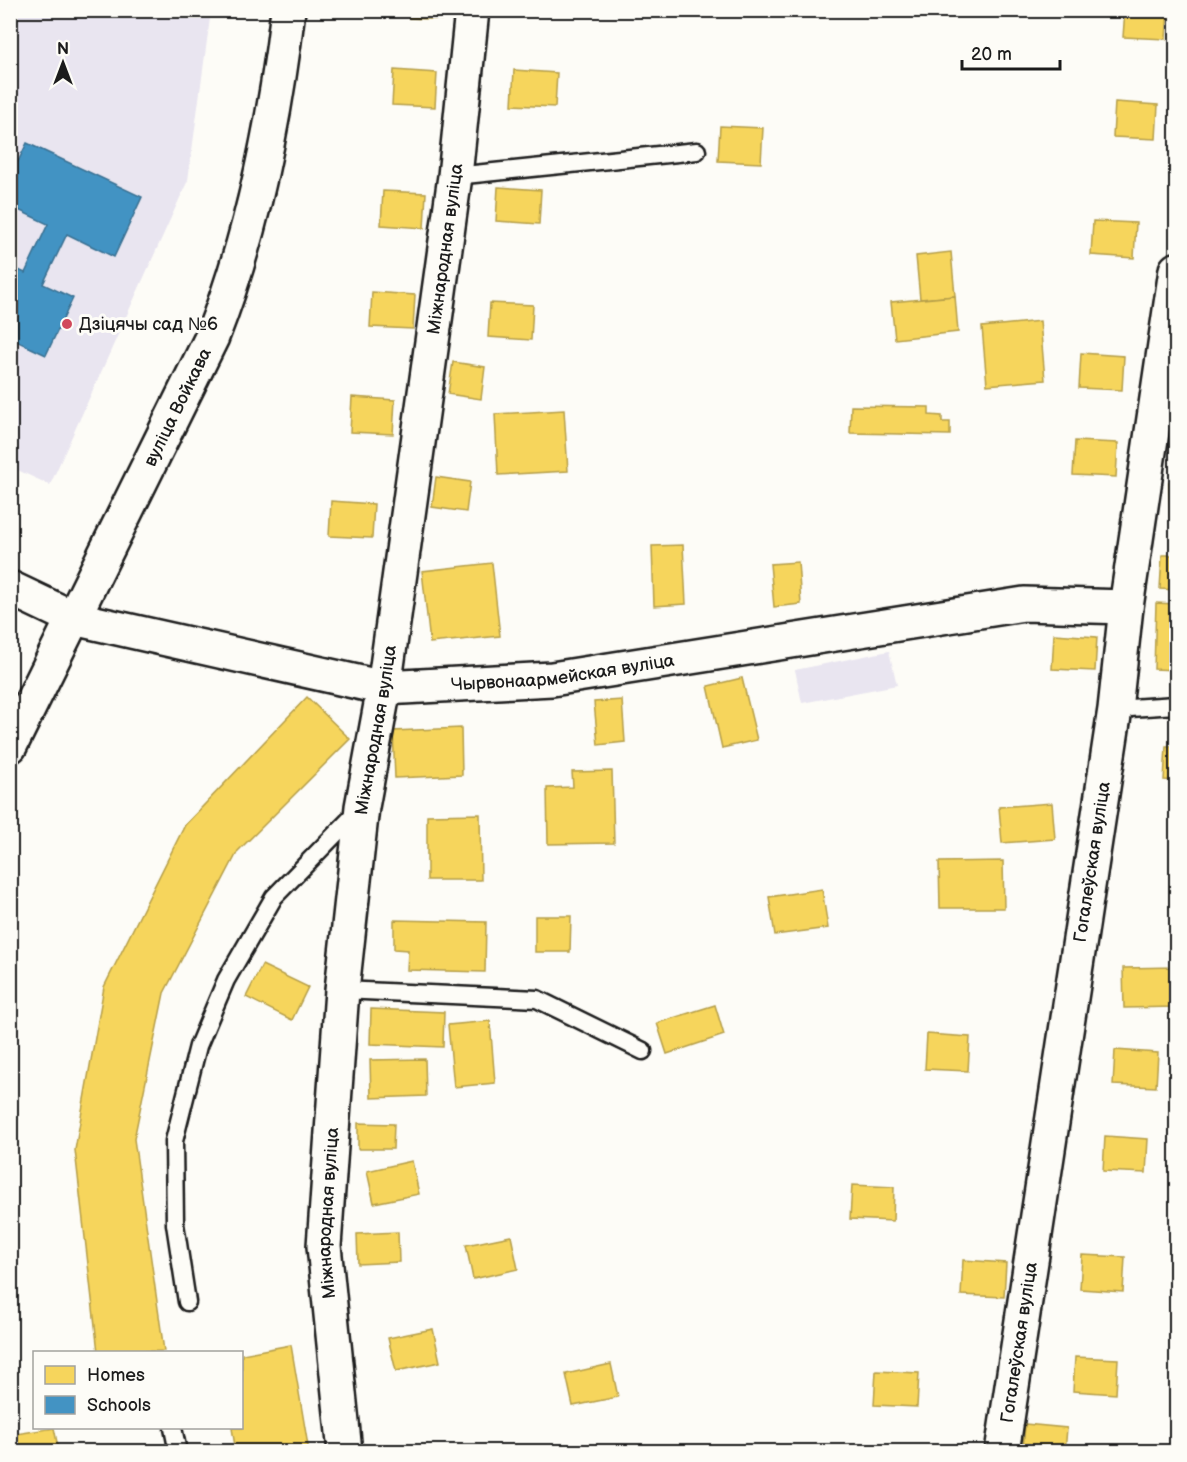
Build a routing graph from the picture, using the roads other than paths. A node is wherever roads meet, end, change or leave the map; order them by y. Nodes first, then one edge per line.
1 (288, 10) edge
2 (472, 10) edge
3 (697, 151) dead end
4 (455, 176) junction
5 (1176, 270) edge
6 (10, 588) edge
7 (1126, 607) junction
8 (73, 618) junction
9 (384, 688) junction
10 (1176, 705) edge
11 (1115, 709) junction
12 (10, 746) edge
13 (362, 807) junction
14 (342, 990) junction
15 (643, 1051) dead end
16 (187, 1302) dead end
17 (173, 1429) edge
18 (177, 1452) edge
19 (345, 1452) edge
20 (1002, 1452) edge

1 - 8 street, вуліца Войкава
2 - 4 street, Міжнародная вуліца
3 - 4 lane
4 - 9 street, Міжнародная вуліца
5 - 7 street, Гогалеўская вуліца
6 - 8 street, Чырвонаармейская вуліца
7 - 9 street, Чырвонаармейская вуліца
7 - 11 street, Гогалеўская вуліца
8 - 9 street, Чырвонаармейская вуліца
8 - 12 street, вуліца Войкава
9 - 13 street, Міжнародная вуліца
10 - 11 lane
11 - 20 street, Гогалеўская вуліца
13 - 14 street, Міжнародная вуліца
13 - 16 lane
14 - 15 lane
14 - 19 street, Міжнародная вуліца
17 - 18 lane

